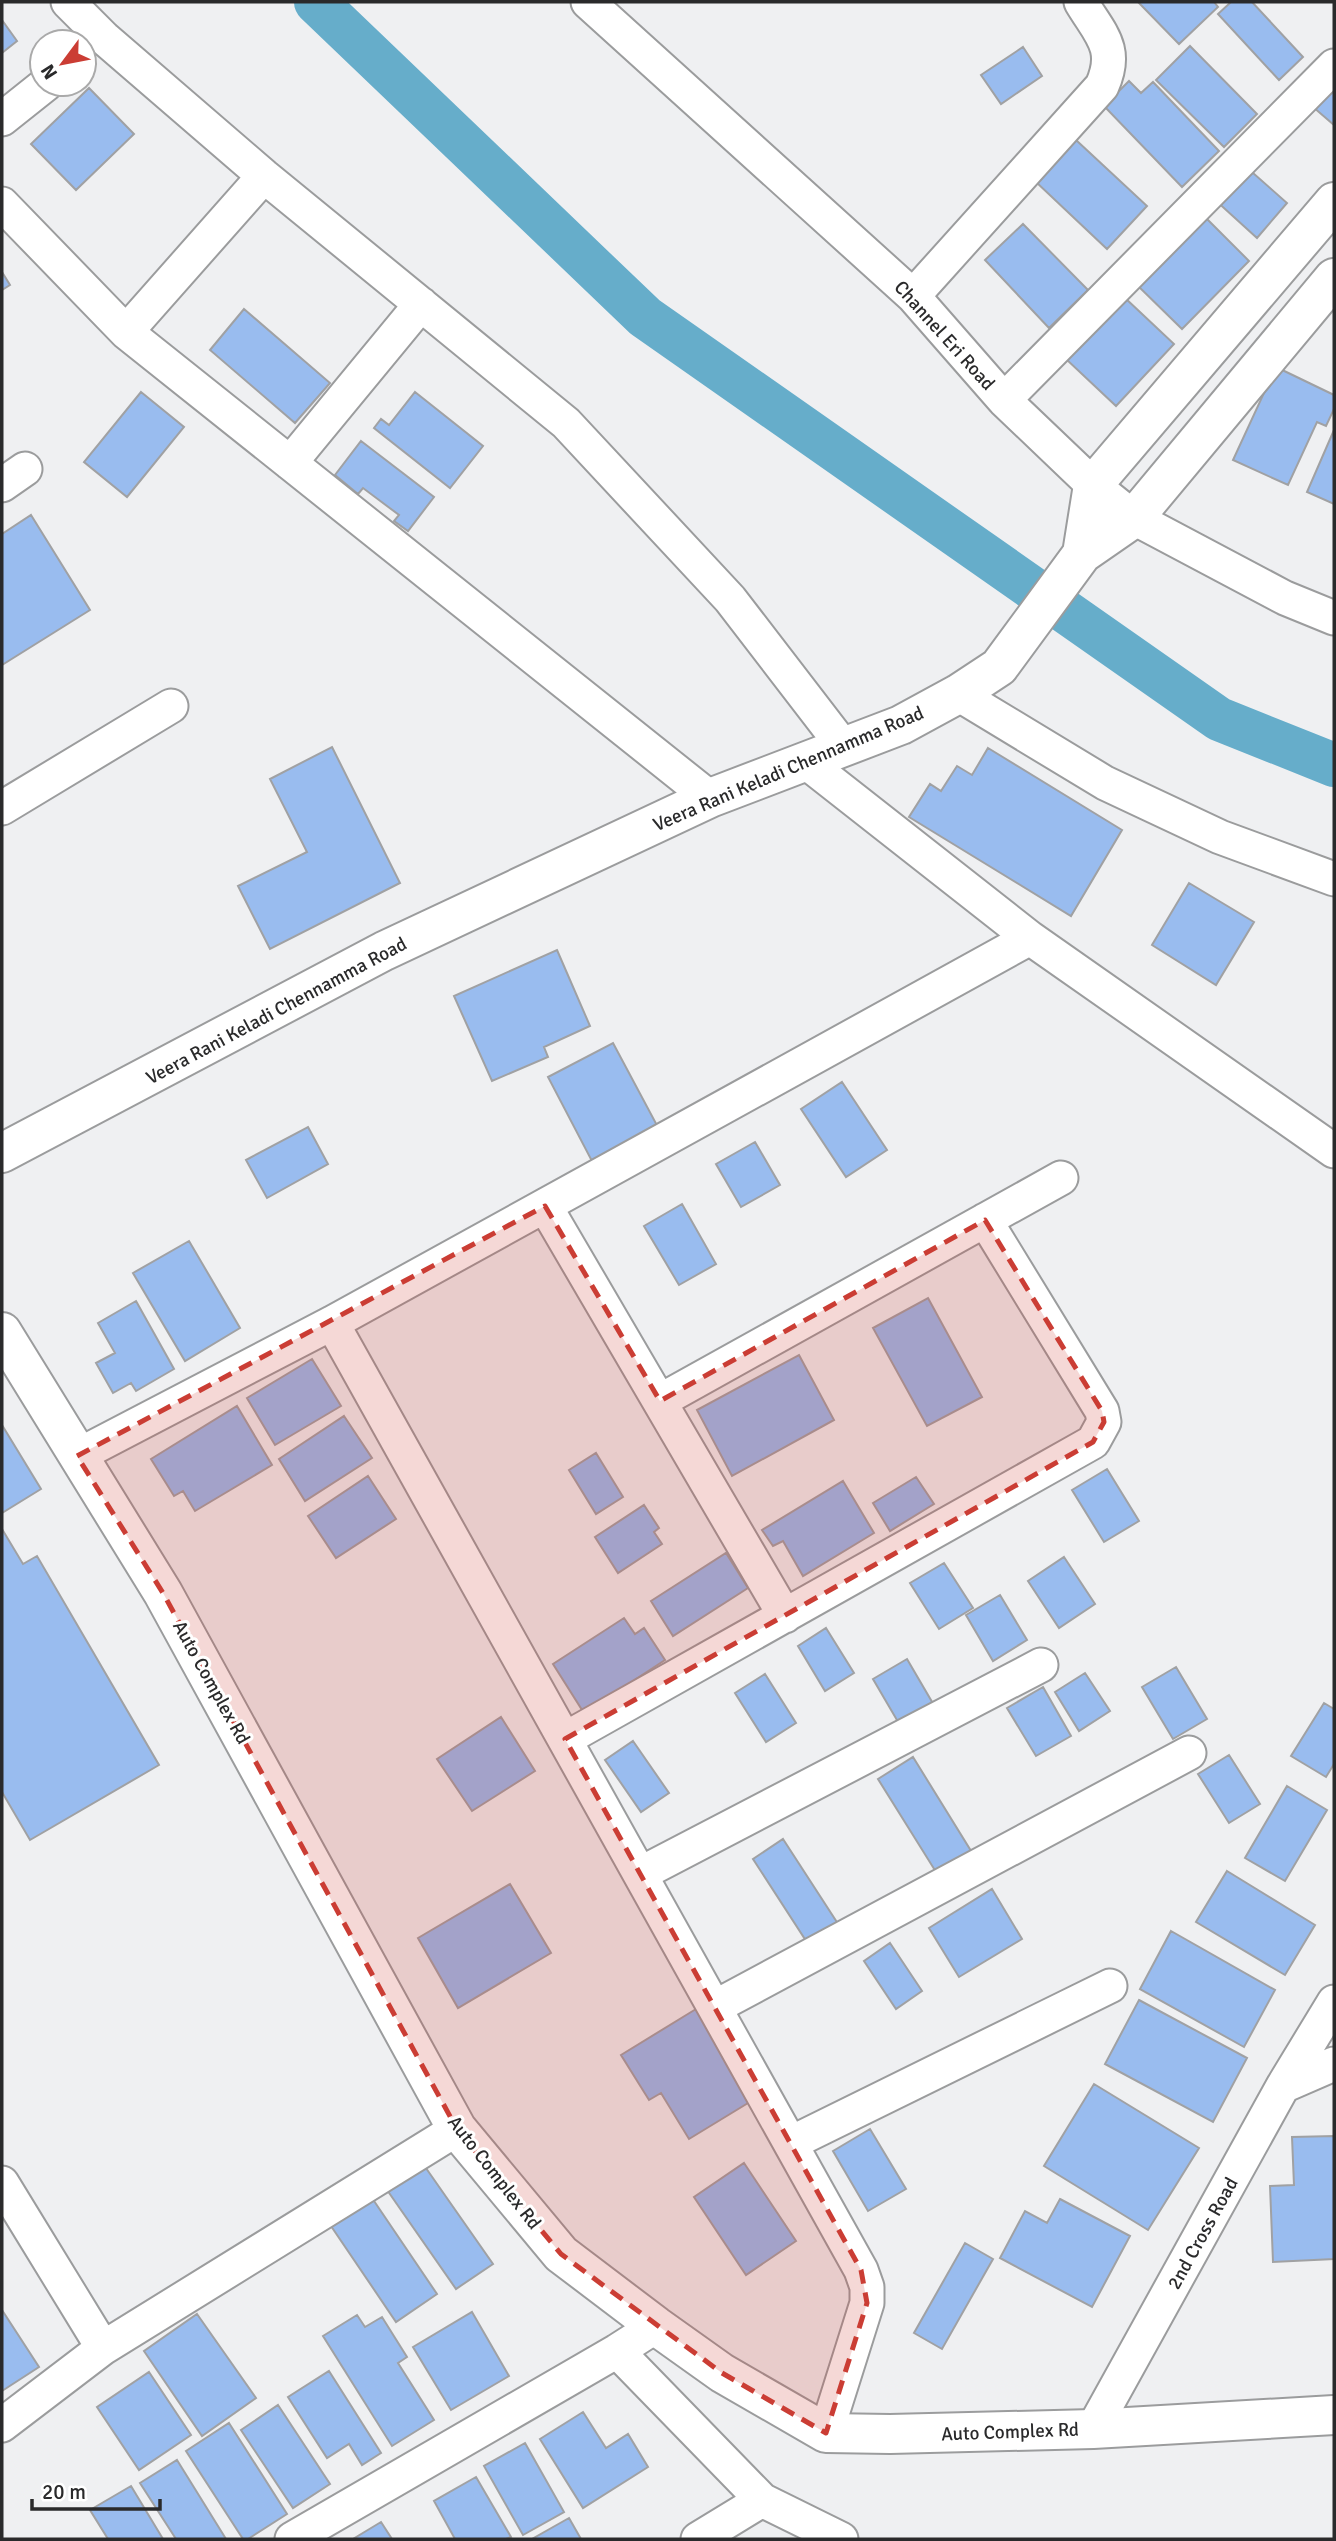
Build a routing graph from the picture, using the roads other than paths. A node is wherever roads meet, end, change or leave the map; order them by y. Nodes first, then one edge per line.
1 (68, 2) edge
2 (588, 2) edge
3 (1081, 2) edge
4 (83, 28) edge
5 (98, 49) edge
6 (1334, 66) edge
7 (28, 98) edge
8 (2, 119) edge
9 (264, 176) junction
10 (1334, 202) edge
11 (2, 204) edge
12 (1334, 278) edge
13 (913, 296) junction
14 (421, 304) junction
15 (126, 332) junction
16 (1004, 400) junction
17 (290, 463) junction
18 (1093, 485) junction
19 (1134, 518) junction
20 (1082, 554) junction
21 (1334, 618) edge
22 (958, 694) junction
23 (171, 706) dead end
24 (844, 746) junction
25 (806, 762) junction
26 (710, 798) junction
27 (2, 808) edge
28 (1334, 879) edge
29 (1030, 938) junction
30 (1334, 1151) edge
31 (2, 1153) edge
32 (1061, 1178) dead end
33 (545, 1206) junction
34 (985, 1220) junction
35 (332, 1323) junction
36 (2, 1332) edge
37 (660, 1401) junction
38 (77, 1456) junction
39 (785, 1616) junction
40 (1041, 1665) dead end
41 (565, 1739) junction
42 (1189, 1753) dead end
43 (640, 1874) junction
44 (1110, 1986) dead end
45 (1334, 2002) edge
46 (715, 2007) junction
47 (1334, 2064) edge
48 (1283, 2087) junction
49 (457, 2129) junction
50 (791, 2143) junction
51 (2, 2183) edge
52 (656, 2326) junction
53 (103, 2348) junction
54 (617, 2351) junction
55 (1334, 2415) edge
56 (2, 2425) edge
57 (1093, 2428) junction
58 (826, 2433) junction
59 (762, 2500) junction
60 (292, 2539) edge
61 (698, 2539) edge
62 (841, 2539) edge

1 - 4 street
2 - 13 street, Channel Eri Road
3 - 13 street
5 - 9 street
6 - 16 street
7 - 8 street
9 - 14 street
9 - 15 street
10 - 18 main road
11 - 15 street
12 - 19 main road, Veera Rani Keladi Chennamma Road
13 - 16 street, Channel Eri Road
14 - 17 street
14 - 24 street
15 - 17 street
16 - 18 street, Channel Eri Road
17 - 26 street
18 - 19 street, Channel Eri Road
18 - 20 main road
19 - 20 main road, Veera Rani Keladi Chennamma Road
19 - 21 street, Channel Eri Road
20 - 22 main road, Veera Rani Keladi Chennamma Road
22 - 24 main road, Veera Rani Keladi Chennamma Road
22 - 28 street
23 - 27 street
24 - 25 main road, Veera Rani Keladi Chennamma Road
25 - 26 main road, Veera Rani Keladi Chennamma Road
25 - 29 street
26 - 31 main road, Veera Rani Keladi Chennamma Road
29 - 30 street
29 - 33 street
32 - 34 street
33 - 35 street
33 - 37 street
34 - 37 street
34 - 39 street
35 - 38 street
35 - 41 street
36 - 38 main road, Auto Complex Rd
37 - 39 street
38 - 49 main road, Auto Complex Rd
39 - 41 street
40 - 43 street
41 - 43 street
42 - 46 street
43 - 46 street
44 - 50 street
45 - 48 street, 2nd Cross Road
46 - 50 street
47 - 48 street
48 - 57 street, 2nd Cross Road
49 - 52 main road, Auto Complex Rd
49 - 53 street
50 - 58 street
51 - 53 street
52 - 54 street
52 - 58 main road, Auto Complex Rd
53 - 56 street
54 - 59 street
54 - 60 street
55 - 57 main road, Auto Complex Rd
57 - 58 main road, Auto Complex Rd
59 - 61 street
59 - 62 street

